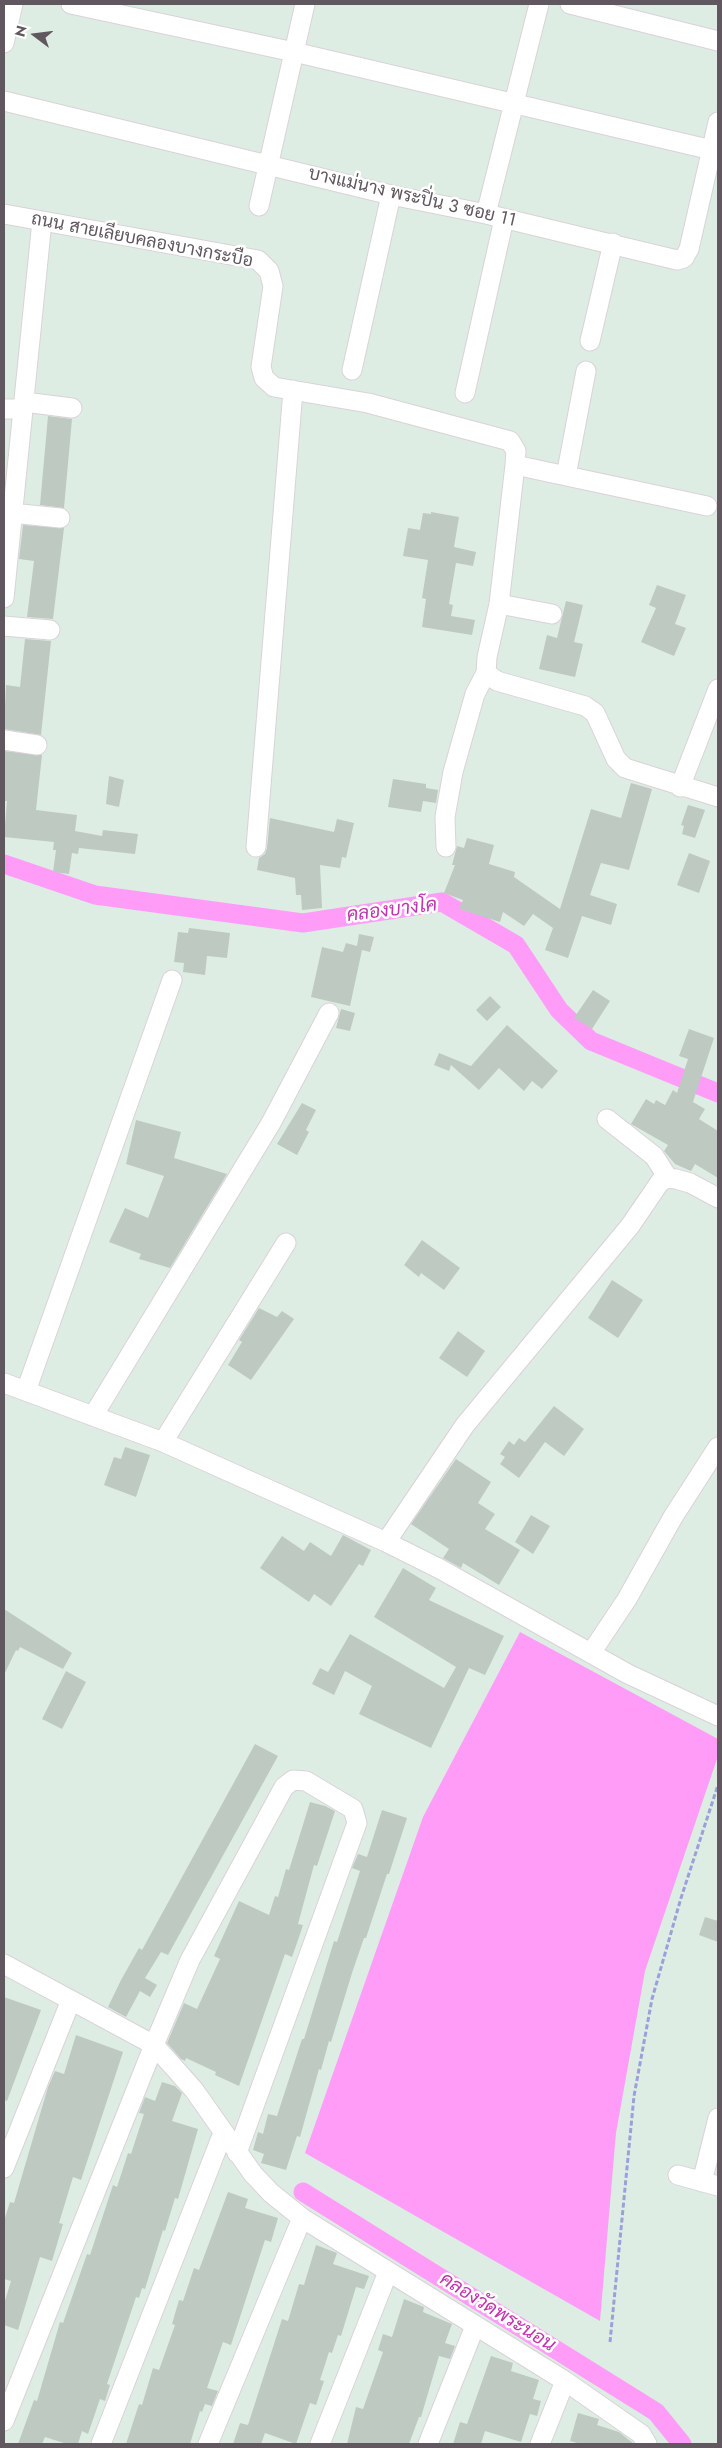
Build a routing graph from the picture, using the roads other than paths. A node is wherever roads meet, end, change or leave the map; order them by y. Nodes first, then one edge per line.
1 (13, 4) edge
2 (71, 4) edge
3 (305, 4) edge
4 (539, 4) edge
5 (570, 4) edge
6 (718, 41) edge
7 (4, 43) edge
8 (294, 52) junction
9 (4, 101) edge
10 (514, 105) junction
11 (718, 122) edge
12 (712, 150) junction
13 (269, 164) junction
14 (391, 195) junction
15 (259, 206) dead end
16 (4, 214) edge
17 (495, 217) junction
18 (42, 221) junction
19 (613, 243) junction
20 (590, 341) dead end
21 (352, 370) dead end
22 (586, 371) dead end
23 (293, 390) junction
24 (465, 393) dead end
25 (23, 405) junction
26 (72, 408) dead end
27 (4, 409) edge
28 (515, 465) junction
29 (566, 476) junction
30 (707, 506) dead end
31 (12, 513) junction
32 (60, 518) dead end
33 (7, 534) edge
34 (4, 598) edge
35 (500, 604) junction
36 (552, 614) dead end
37 (4, 626) edge
38 (50, 630) dead end
39 (486, 672) junction
40 (718, 690) edge
41 (4, 740) edge
42 (37, 744) dead end
43 (680, 787) junction
44 (718, 797) edge
45 (256, 847) dead end
46 (446, 847) dead end
47 (172, 980) dead end
48 (329, 1013) dead end
49 (607, 1119) dead end
50 (668, 1178) junction
51 (718, 1198) edge
52 (286, 1243) dead end
53 (4, 1383) edge
54 (26, 1391) junction
55 (93, 1416) junction
56 (163, 1442) junction
57 (718, 1447) edge
58 (386, 1542) junction
59 (591, 1653) junction
60 (718, 1716) edge
61 (4, 1964) edge
62 (71, 2000) junction
63 (154, 2045) junction
64 (718, 2118) edge
65 (223, 2133) junction
66 (237, 2152) junction
67 (4, 2168) edge
68 (678, 2175) dead end
69 (710, 2184) edge
70 (302, 2218) junction
71 (388, 2272) junction
72 (475, 2326) junction
73 (566, 2381) junction
74 (4, 2420) edge
75 (101, 2444) edge
76 (208, 2444) edge
77 (320, 2444) edge
78 (428, 2444) edge
79 (540, 2444) edge
80 (647, 2444) edge

1 - 7 street
2 - 8 street
3 - 8 street
4 - 10 street
5 - 6 street
8 - 10 street
8 - 13 street
9 - 13 street, บางแม่นาง พระปิ่น 3 ซอย 11
10 - 12 street
10 - 17 street
11 - 12 street, บางแม่นาง พระปิ่น 3 ซอย 11
12 - 19 street, บางแม่นาง พระปิ่น 3 ซอย 11
13 - 14 street, บางแม่นาง พระปิ่น 3 ซอย 11
13 - 15 street
14 - 17 street, บางแม่นาง พระปิ่น 3 ซอย 11
14 - 21 street
16 - 18 street, ถนน สายเลียบคลองบางกระบือ
17 - 19 street, บางแม่นาง พระปิ่น 3 ซอย 11
17 - 24 street
18 - 23 street, ถนน สายเลียบคลองบางกระบือ
18 - 25 street
19 - 20 street
22 - 29 street
23 - 28 street, ถนน สายเลียบคลองบางกระบือ
23 - 45 street
25 - 26 street
25 - 27 street
25 - 31 street
28 - 29 street
28 - 35 street, ถนน สายเลียบคลองบางกระบือ
29 - 30 street
31 - 32 street
31 - 33 street
33 - 34 street
35 - 36 street
35 - 39 street, ถนน สายเลียบคลองบางกระบือ
37 - 38 street
39 - 43 street
39 - 46 street, ถนน สายเลียบคลองบางกระบือ
40 - 43 street
41 - 42 street
43 - 44 street
47 - 54 street
48 - 55 street
49 - 50 street
50 - 51 street
50 - 58 street
52 - 56 street
53 - 54 street
54 - 55 street
55 - 56 street
56 - 58 street
57 - 59 street
58 - 59 street
59 - 60 street
61 - 62 street
62 - 63 street
62 - 67 street
63 - 65 street
63 - 66 street
63 - 74 street
64 - 69 street
65 - 66 street
65 - 75 street
66 - 70 street
68 - 69 street
70 - 71 street
70 - 76 street
71 - 72 street
71 - 77 street
72 - 73 street
72 - 78 street
73 - 79 street
73 - 80 street

